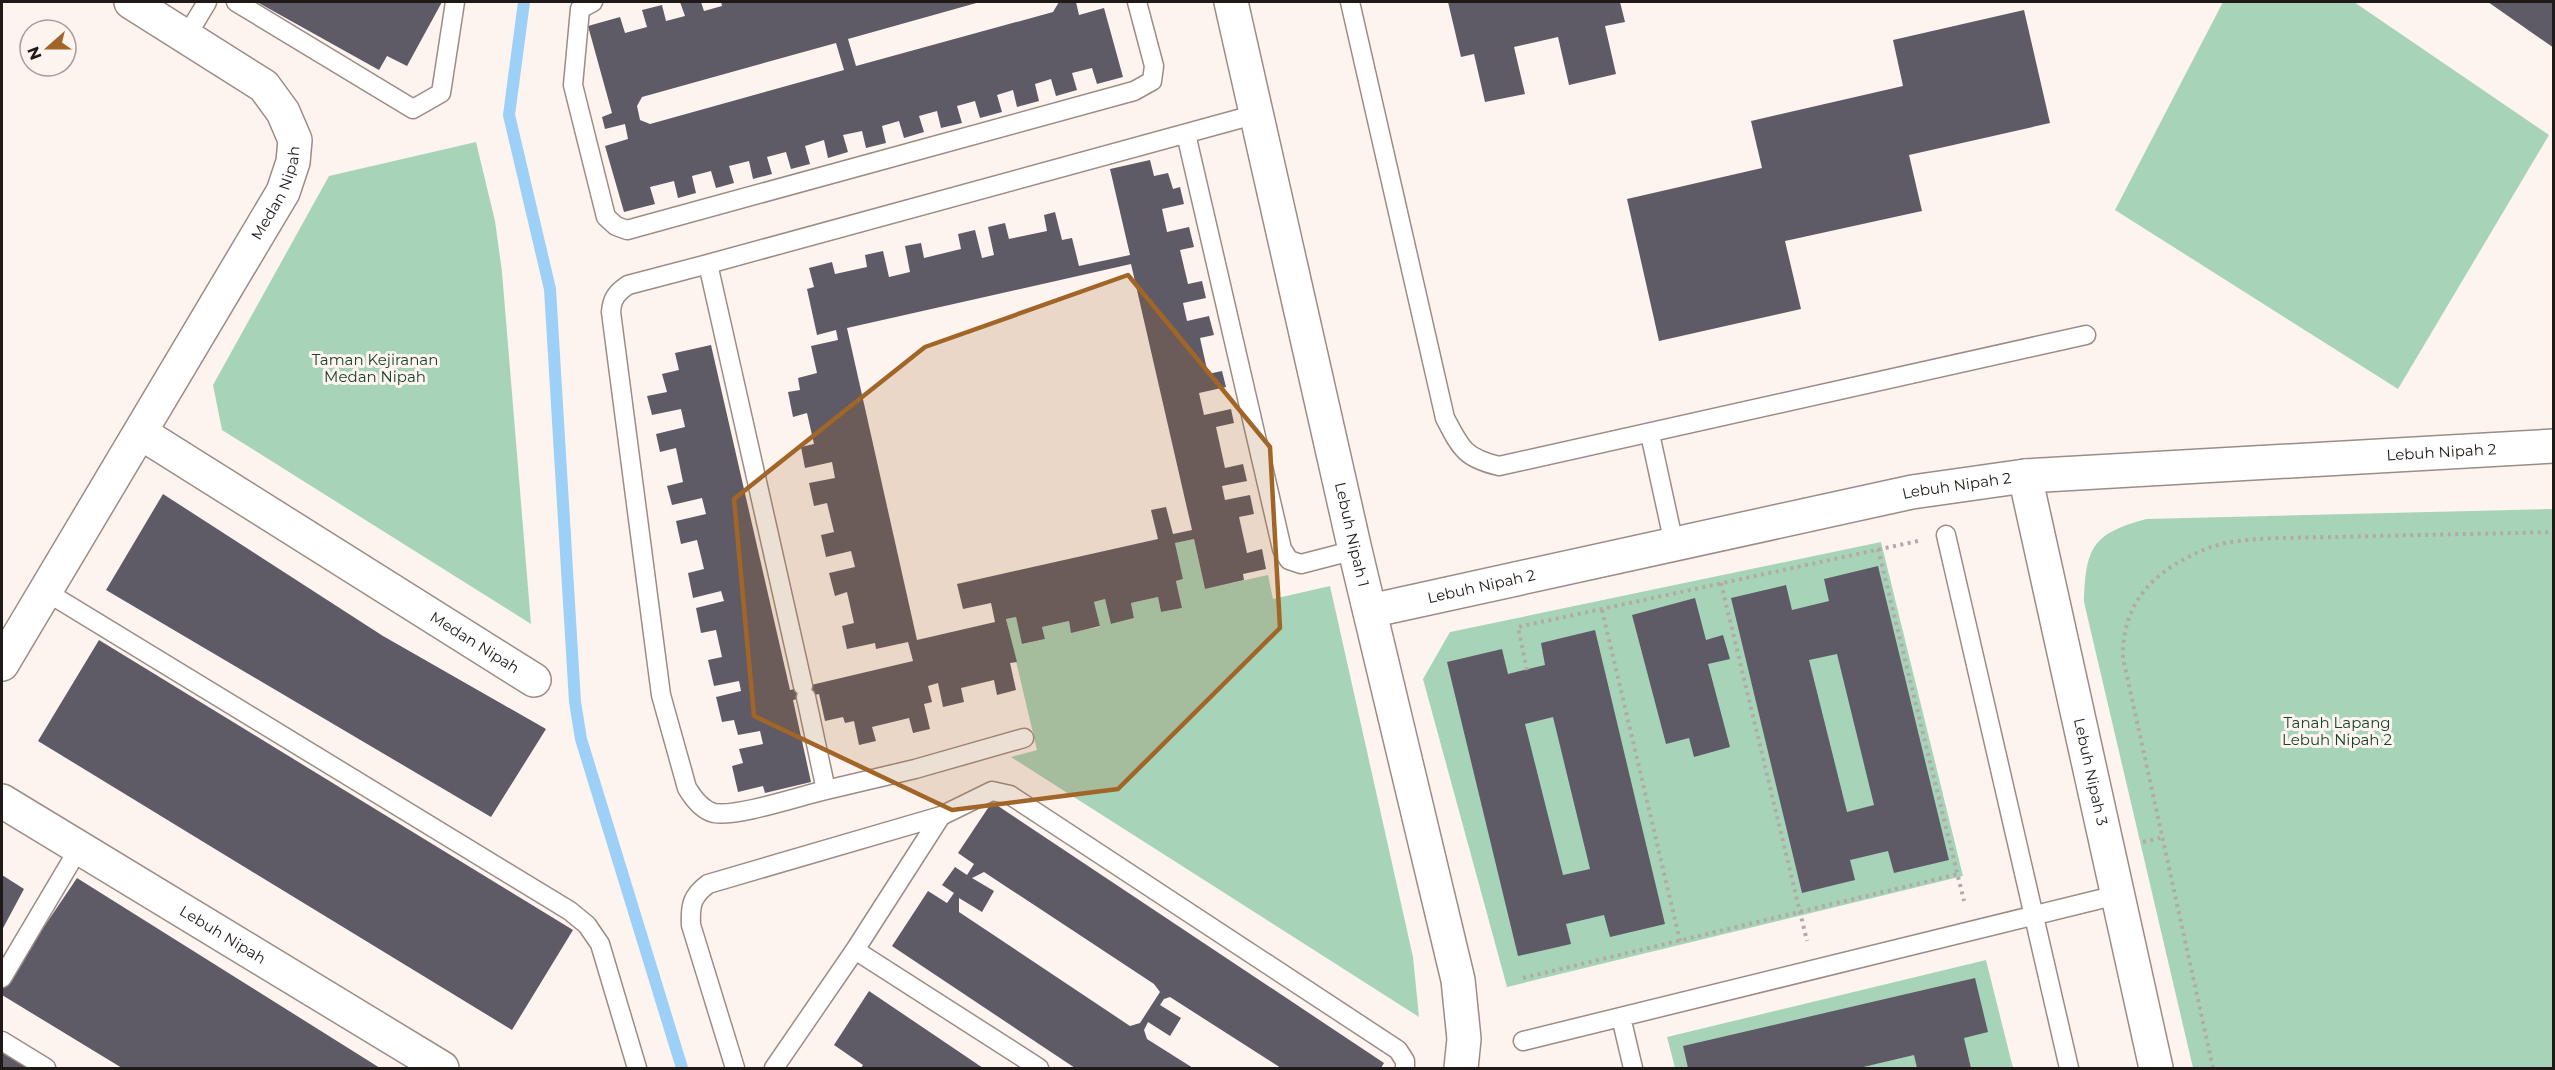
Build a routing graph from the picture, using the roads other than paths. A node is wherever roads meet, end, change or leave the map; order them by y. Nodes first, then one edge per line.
1 (131, 2) edge
2 (207, 2) edge
3 (236, 2) edge
4 (455, 2) edge
5 (593, 2) edge
6 (1137, 2) edge
7 (1231, 2) edge
8 (1350, 2) edge
9 (186, 36) junction
10 (1257, 114) junction
11 (1186, 134) junction
12 (708, 264) junction
13 (2086, 335) dead end
14 (141, 433) junction
15 (1650, 434) junction
16 (2553, 446) edge
17 (2025, 476) junction
18 (1946, 534) road end
19 (1674, 544) junction
20 (1355, 550) junction
21 (45, 591) junction
22 (1370, 611) junction
23 (2, 664) edge
24 (534, 680) dead end
25 (1024, 738) dead end
26 (826, 790) junction
27 (2, 801) edge
28 (941, 816) junction
29 (79, 848) junction
30 (2116, 895) junction
31 (2034, 915) junction
32 (855, 950) junction
33 (2, 978) edge
34 (1621, 1017) junction
35 (2, 1041) edge
36 (1523, 1041) dead end
37 (46, 1068) edge
38 (442, 1068) edge
39 (637, 1068) edge
40 (735, 1068) edge
41 (774, 1068) edge
42 (1039, 1068) edge
43 (1405, 1068) edge
44 (1461, 1068) edge
45 (1633, 1068) edge
46 (2069, 1068) edge
47 (2156, 1068) edge

1 - 9 street, Medan Nipah
2 - 9 lane
3 - 4 lane
5 - 6 lane
7 - 10 street, Lebuh Nipah 1
8 - 15 lane
9 - 14 street, Medan Nipah
10 - 11 lane
10 - 20 street, Lebuh Nipah 1
11 - 12 lane
11 - 20 lane
12 - 26 lane
12 - 26 lane
13 - 15 lane
14 - 21 street, Medan Nipah
14 - 24 street, Medan Nipah
15 - 19 lane
16 - 17 street, Lebuh Nipah 2
17 - 19 street, Lebuh Nipah 2
17 - 30 street, Lebuh Nipah 3
18 - 31 lane
19 - 22 street, Lebuh Nipah 2
20 - 22 street, Lebuh Nipah 1
21 - 23 street, Medan Nipah
21 - 39 lane
22 - 44 street, Lebuh Nipah 1
25 - 26 lane
27 - 29 street, Lebuh Nipah
28 - 32 lane
28 - 40 lane
28 - 43 lane
29 - 33 lane
29 - 38 street, Lebuh Nipah
30 - 31 lane
30 - 47 street, Lebuh Nipah 3
31 - 34 lane
31 - 46 lane
32 - 41 lane
32 - 42 lane
34 - 36 lane
34 - 45 lane
35 - 37 lane

